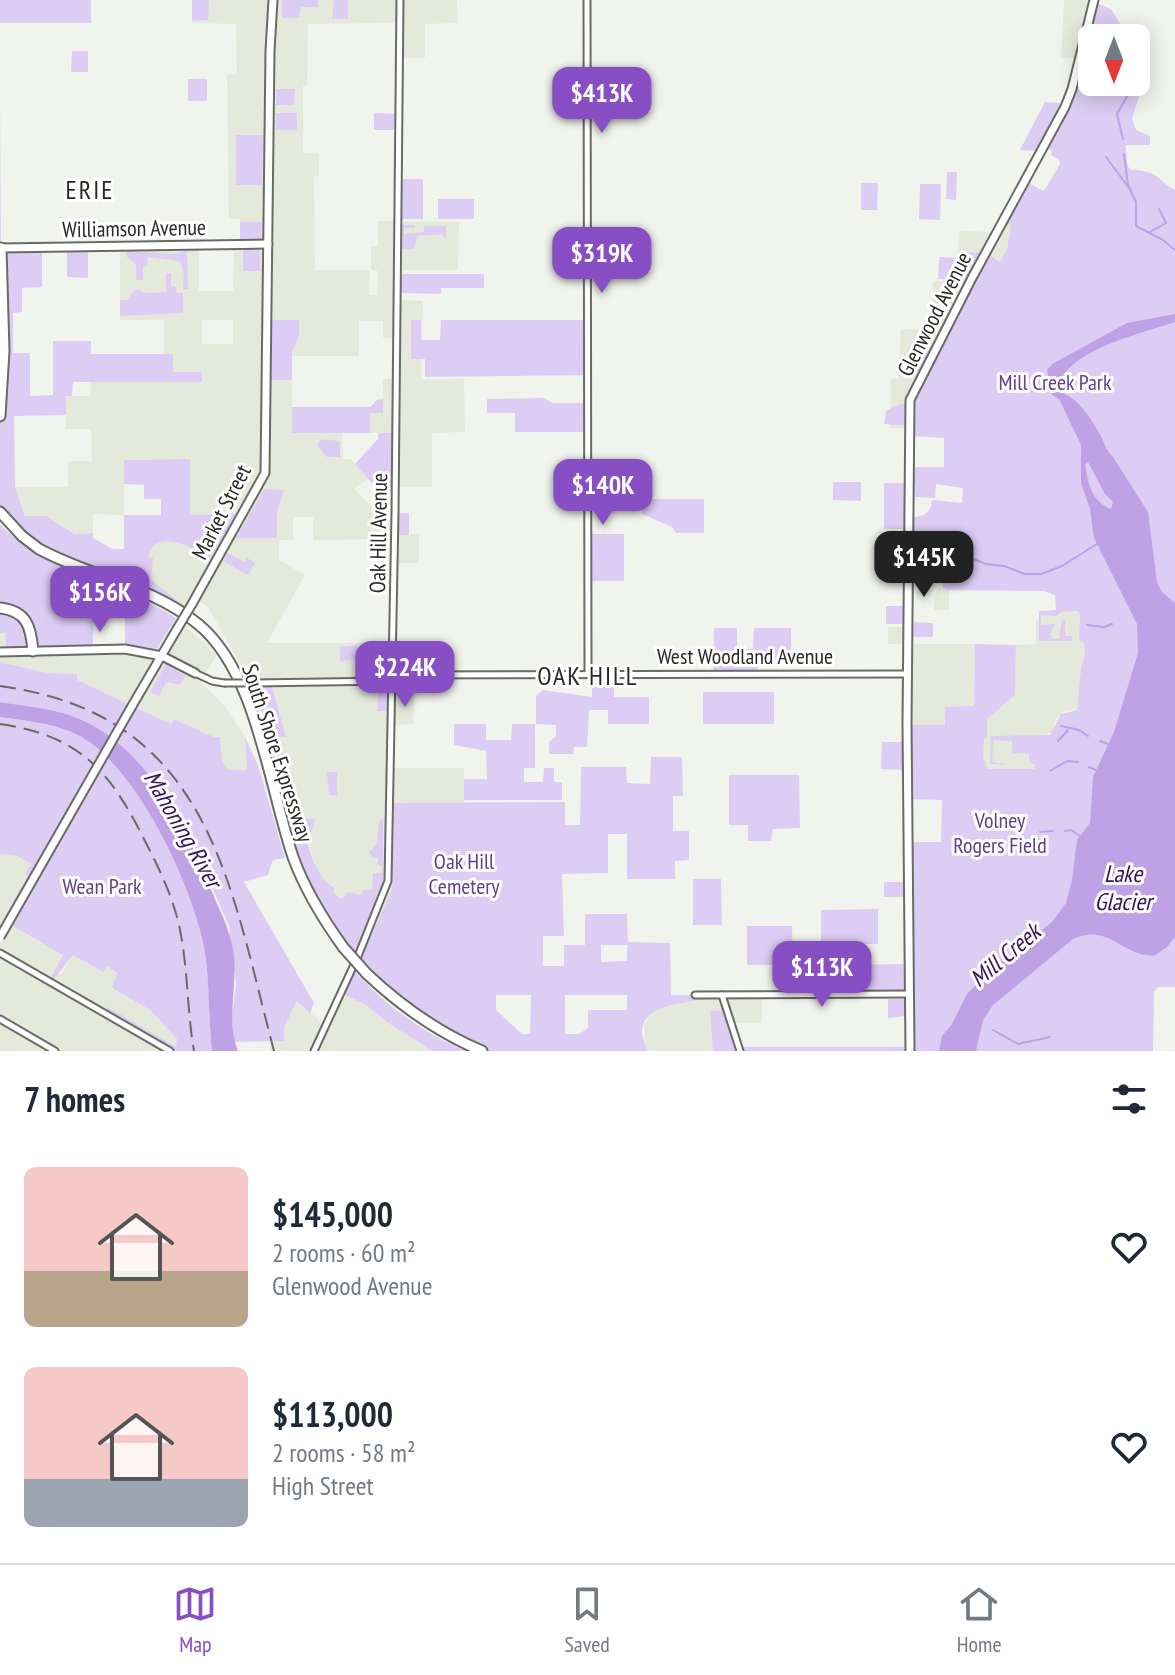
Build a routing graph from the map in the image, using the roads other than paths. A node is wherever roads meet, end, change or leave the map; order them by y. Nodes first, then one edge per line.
1 (273, 0) edge
2 (400, 0) edge
3 (587, 0) edge
4 (1094, 0) edge
5 (268, 244) junction
6 (0, 248) edge
7 (0, 416) edge
8 (0, 512) edge
9 (0, 608) edge
10 (33, 651) junction
11 (0, 652) edge
12 (162, 656) junction
13 (195, 673) joint
14 (588, 674) junction
15 (907, 674) junction
16 (392, 678) junction
17 (0, 937) edge
18 (0, 953) edge
19 (908, 994) junction
20 (695, 995) dead end
21 (722, 995) junction
22 (0, 1019) edge
23 (55, 1051) edge
24 (170, 1051) edge
25 (314, 1051) edge
26 (482, 1051) edge
27 (740, 1051) edge
28 (910, 1051) edge

1 - 5 main road, Market Street
2 - 16 street, Oak Hill Avenue
3 - 14 street
4 - 15 main road, Glenwood Avenue
5 - 6 main road, Williamson Avenue
5 - 12 main road, Market Street, bridge
6 - 7 highway
8 - 26 highway, South Shore Expressway, bridge
9 - 10 highway
10 - 11 main road, West Woodland Avenue
10 - 12 main road, West Woodland Avenue
12 - 13 main road, West Woodland Avenue
12 - 17 main road, Market Street, bridge
13 - 16 street, West Woodland Avenue, bridge
14 - 15 street, West Woodland Avenue
14 - 16 street, West Woodland Avenue
15 - 19 main road, Glenwood Avenue
16 - 25 street, Oak Hill Avenue
18 - 24 street
19 - 21 street
19 - 28 main road, Glenwood Avenue
20 - 21 street
21 - 27 street
22 - 23 street

